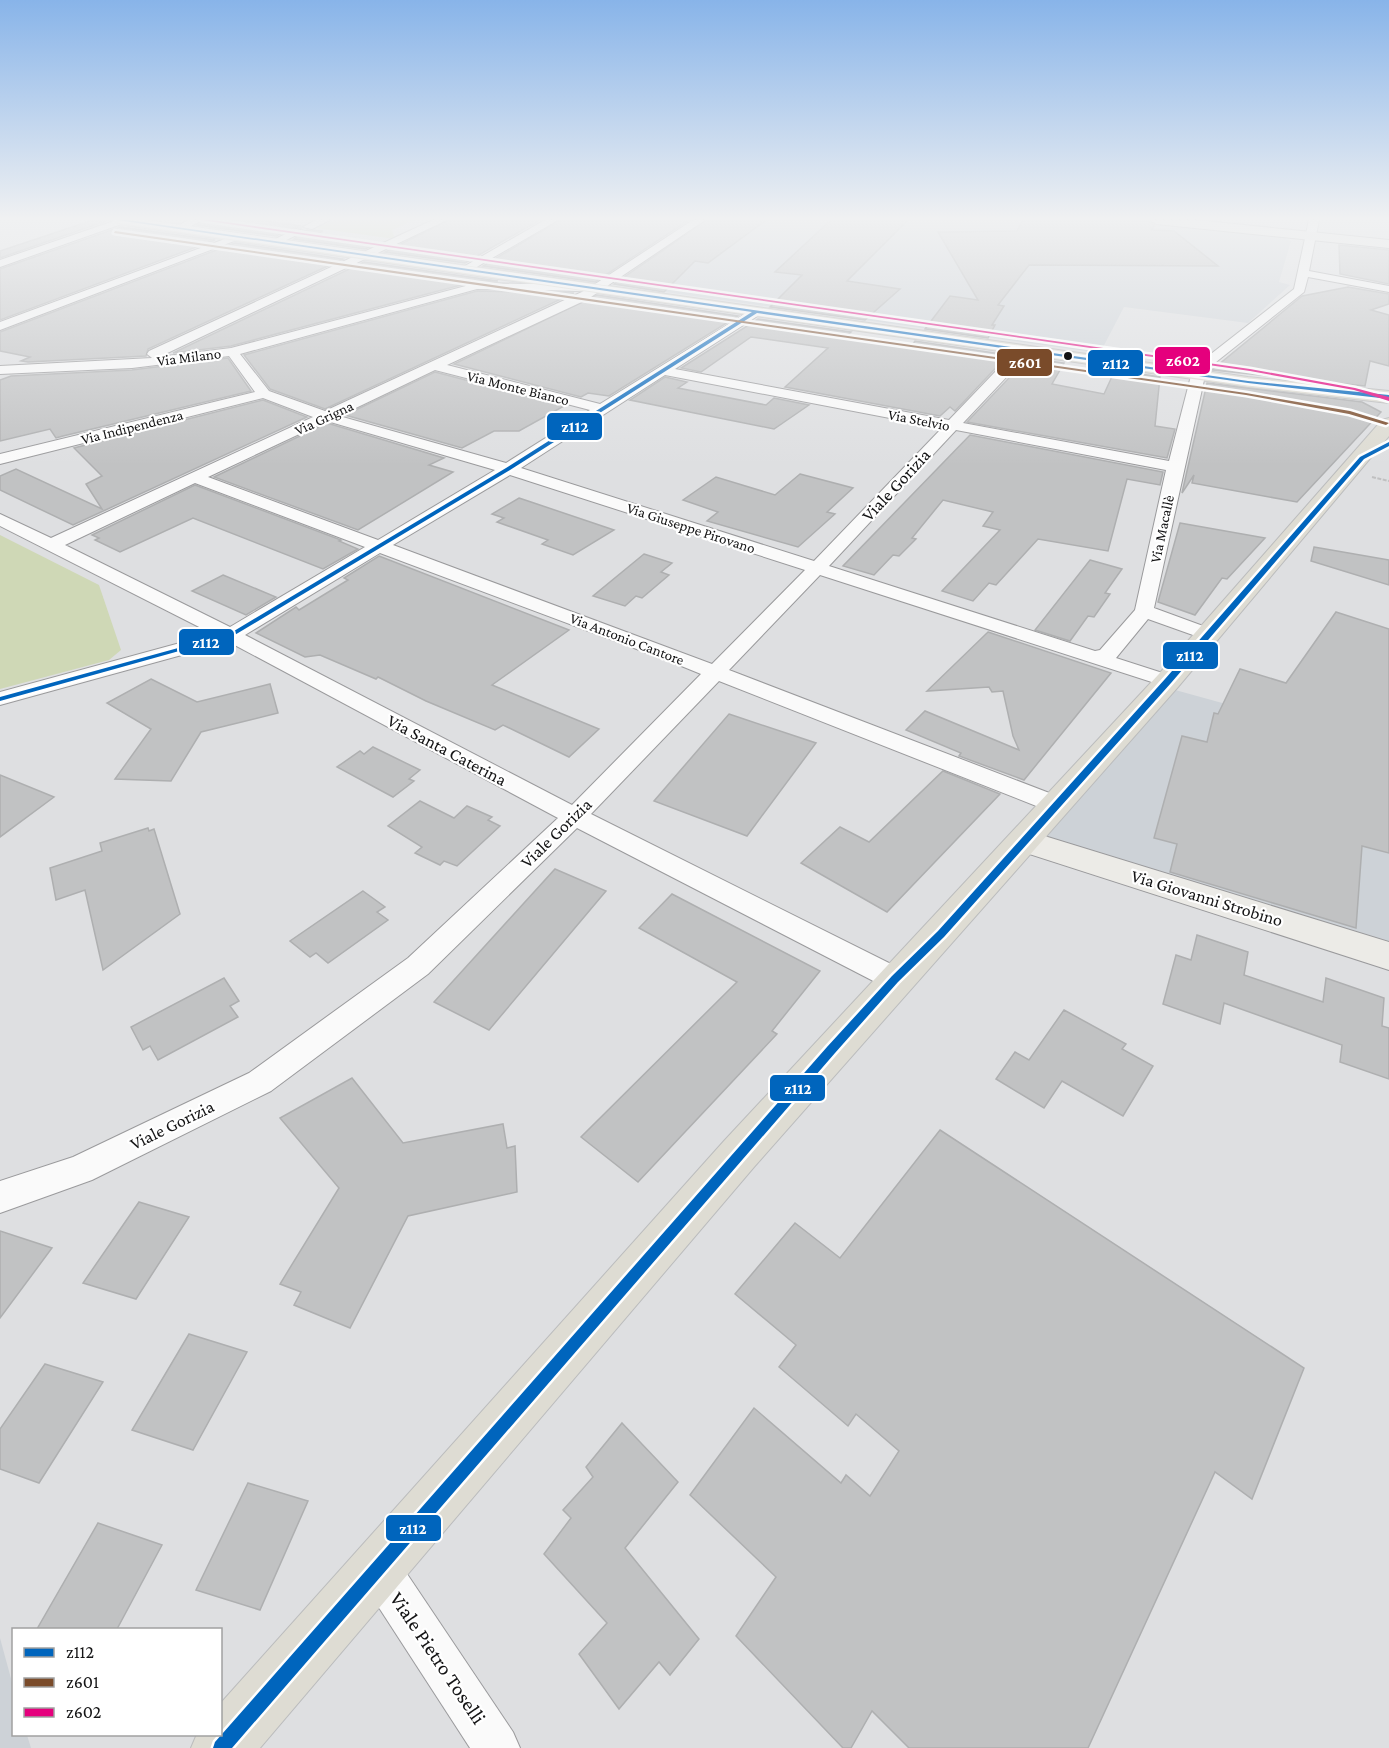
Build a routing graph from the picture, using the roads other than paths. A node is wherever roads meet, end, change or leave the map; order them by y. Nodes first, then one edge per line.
1 (66, 302) edge
2 (266, 302) edge
3 (419, 302) edge
4 (563, 302) edge
5 (679, 302) edge
6 (1285, 302) edge
7 (754, 312) junction
8 (0, 326) edge
9 (1024, 350) junction
10 (232, 352) junction
11 (132, 364) junction
12 (434, 366) junction
13 (0, 370) edge
14 (664, 371) junction
15 (1197, 377) junction
16 (1248, 382) junction
17 (264, 394) junction
18 (1389, 399) edge
19 (602, 409) junction
20 (1389, 411) edge
21 (328, 417) junction
22 (1389, 424) edge
23 (951, 426) junction
24 (1389, 444) edge
25 (1362, 458) junction
26 (0, 459) edge
27 (1175, 467) junction
28 (508, 469) junction
29 (196, 478) junction
30 (0, 519) edge
31 (52, 544) junction
32 (381, 547) junction
33 (815, 569) junction
34 (1144, 611) junction
35 (231, 634) junction
36 (1207, 634) junction
37 (1096, 657) junction
38 (715, 672) junction
39 (1168, 681) junction
40 (0, 699) edge
41 (1057, 805) junction
42 (575, 816) junction
43 (1025, 840) junction
44 (1389, 956) edge
45 (895, 979) junction
46 (0, 1197) edge
47 (378, 1568) junction
48 (221, 1748) edge
49 (497, 1748) edge

1 - 8 street
2 - 11 street
3 - 10 street, Via Milano
4 - 12 street, Via Grigna
5 - 7 main road
6 - 15 street
7 - 9 main road
7 - 14 street
9 - 15 main road
9 - 23 street, Viale Gorizia
10 - 11 street, Via Milano
10 - 17 street
11 - 13 street, Via Milano
12 - 19 street, Via Monte Bianco
12 - 21 street, Via Grigna
14 - 19 street
14 - 23 street, Via Stelvio
15 - 16 main road
15 - 27 street, Via Macallè
16 - 18 main road
16 - 20 main road
17 - 21 street, Via Giuseppe Pirovano
17 - 26 street, Via Indipendenza
18 - 20 main road
19 - 28 street
21 - 28 street, Via Giuseppe Pirovano
21 - 29 street, Via Grigna
22 - 25 main road, Viale Pietro Toselli
23 - 27 street, Via Stelvio
23 - 33 street, Viale Gorizia
24 - 25 main road, Viale Pietro Toselli
25 - 36 main road, Viale Pietro Toselli
27 - 34 street, Via Macallè
28 - 32 street
28 - 33 street, Via Giuseppe Pirovano
29 - 31 street, Via Grigna
29 - 32 street, Via Antonio Cantore
30 - 31 street, Via Santa Caterina
31 - 35 street, Via Santa Caterina
32 - 35 street
32 - 38 street, Via Antonio Cantore
33 - 37 street, Via Giuseppe Pirovano
33 - 38 street, Viale Gorizia
34 - 36 street
34 - 37 street, Via Macallè
35 - 40 street
35 - 42 street, Via Santa Caterina
36 - 39 main road, Viale Pietro Toselli
37 - 39 street, Via Giuseppe Pirovano
38 - 41 street, Via Antonio Cantore
38 - 42 street, Viale Gorizia
39 - 41 main road, Viale Pietro Toselli
41 - 43 main road, Viale Pietro Toselli
42 - 45 street, Via Santa Caterina
42 - 46 street, Viale Gorizia
43 - 44 street, Via Giovanni Strobino
43 - 45 main road, Viale Pietro Toselli
45 - 47 main road, Viale Pietro Toselli
47 - 48 main road, Viale Pietro Toselli
47 - 49 street, Viale Pietro Toselli

